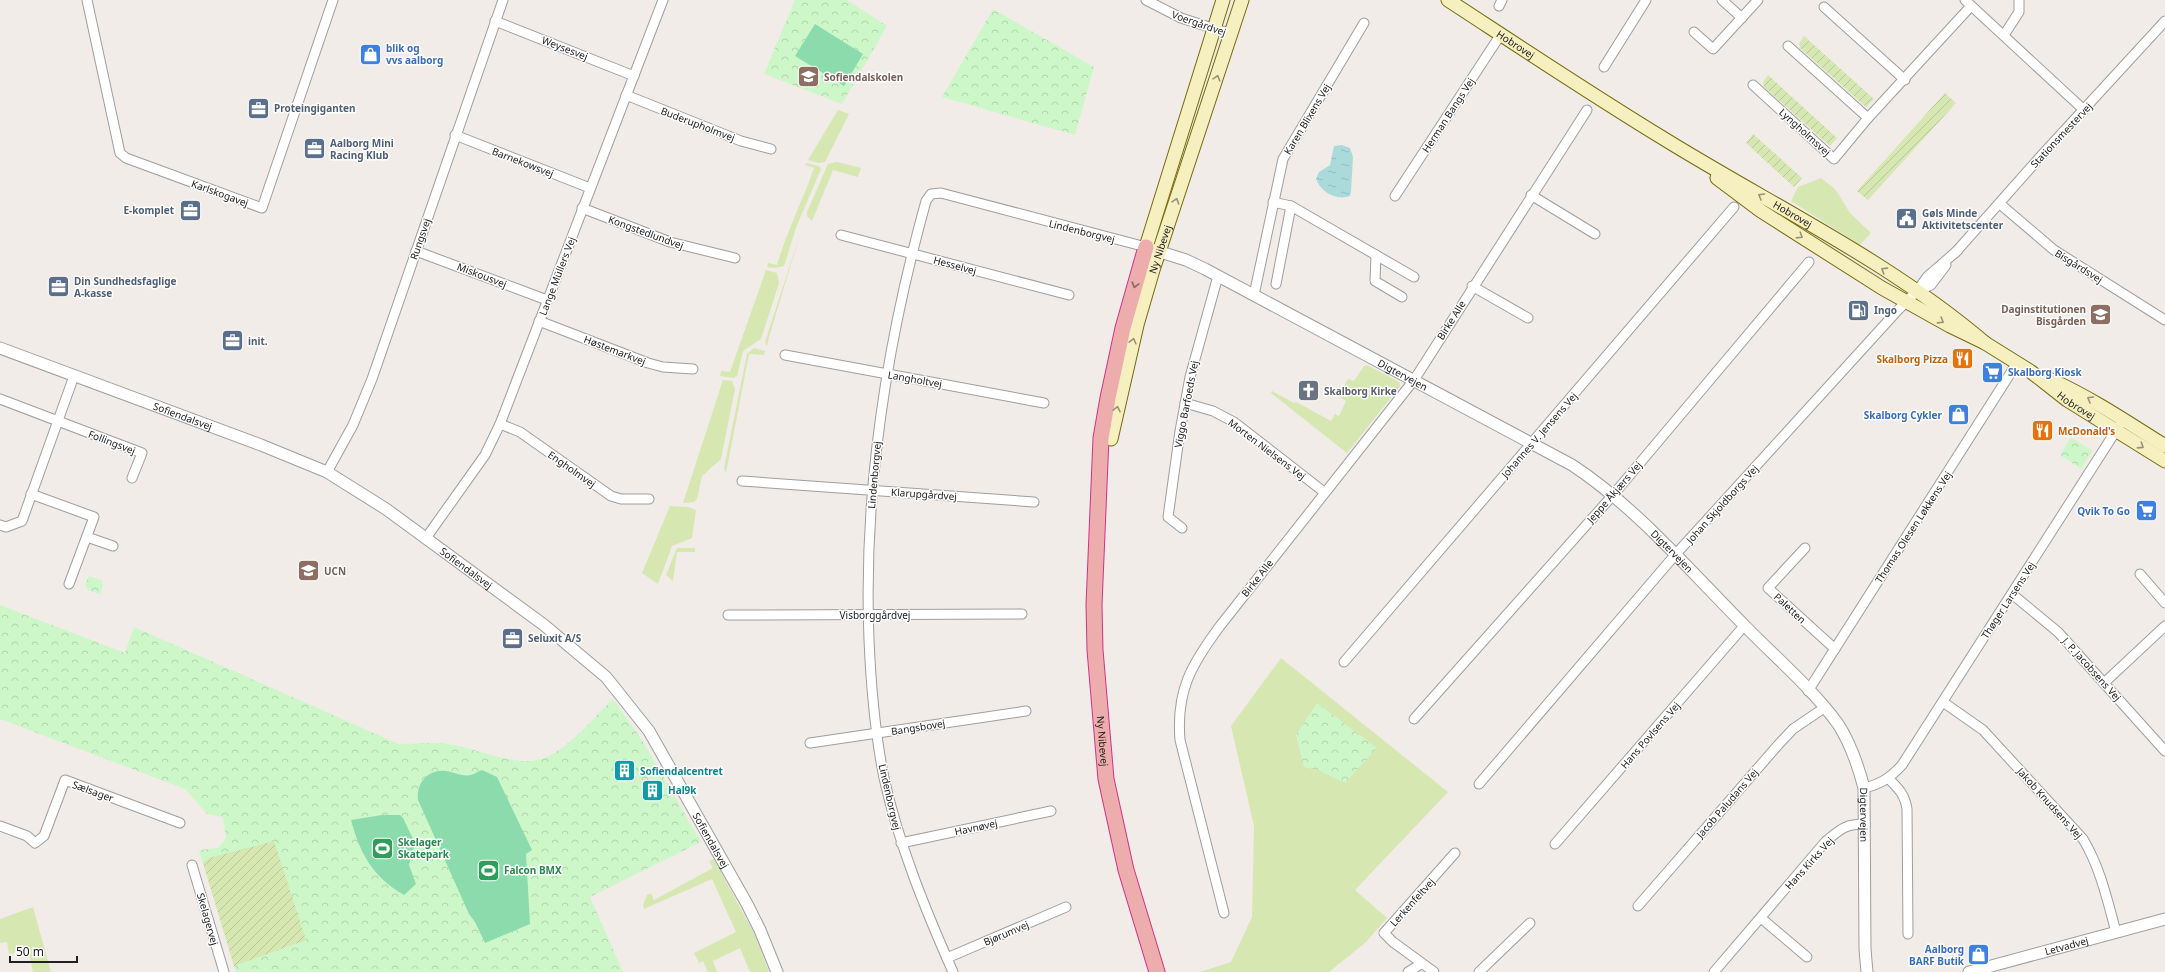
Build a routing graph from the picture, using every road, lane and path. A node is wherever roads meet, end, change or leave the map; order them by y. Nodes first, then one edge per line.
1 (87, 0) edge
2 (333, 0) edge
3 (503, 0) edge
4 (663, 0) edge
5 (1146, 0) edge
6 (1223, 0) edge
7 (1242, 0) edge
8 (1448, 0) edge
9 (1646, 0) edge
10 (1722, 0) edge
11 (1758, 0) edge
12 (2019, 0) edge
13 (1968, 3) edge
14 (1824, 7) dead end
15 (1742, 18) junction
16 (495, 21) junction
17 (2165, 22) edge
18 (1364, 23) dead end
19 (1214, 28) junction
20 (1694, 32) dead end
21 (1231, 34) junction
22 (1501, 34) junction
23 (2004, 35) junction
24 (1788, 46) dead end
25 (1604, 67) dead end
26 (634, 76) junction
27 (1905, 80) junction
28 (1754, 85) dead end
29 (626, 96) junction
30 (1587, 110) dead end
31 (2084, 110) junction
32 (1868, 118) junction
33 (455, 135) junction
34 (1666, 140) junction
35 (771, 149) dead end
36 (590, 188) junction
37 (1531, 195) junction
38 (1395, 196) dead end
39 (1273, 202) junction
40 (2000, 204) junction
41 (1291, 206) junction
42 (582, 208) junction
43 (1734, 208) dead end
44 (1595, 234) dead end
45 (841, 235) dead end
46 (1153, 250) junction
47 (416, 251) junction
48 (911, 253) junction
49 (1376, 254) junction
50 (735, 258) dead end
51 (1809, 262) dead end
52 (1218, 276) junction
53 (1414, 277) dead end
54 (1276, 284) dead end
55 (1472, 286) junction
56 (1917, 292) junction
57 (1254, 294) junction
58 (1069, 295) dead end
59 (1402, 297) dead end
60 (547, 300) junction
61 (1907, 301) junction
62 (1528, 318) dead end
63 (2165, 320) edge
64 (539, 321) junction
65 (1985, 343) junction
66 (0, 348) edge
67 (785, 355) dead end
68 (2017, 363) junction
69 (693, 369) dead end
70 (2030, 371) junction
71 (886, 374) junction
72 (74, 376) junction
73 (1414, 380) junction
74 (0, 399) edge
75 (1044, 403) dead end
76 (1185, 403) junction
77 (2124, 419) junction
78 (58, 421) junction
79 (500, 424) junction
80 (2116, 430) junction
81 (1111, 439) joint
82 (1532, 443) junction
83 (2165, 446) edge
84 (2165, 462) edge
85 (327, 472) junction
86 (132, 478) dead end
87 (742, 481) dead end
88 (872, 490) junction
89 (1324, 492) junction
90 (31, 494) junction
91 (1613, 494) junction
92 (649, 499) dead end
93 (1034, 502) dead end
94 (1098, 504) junction
95 (0, 525) edge
96 (1182, 528) dead end
97 (87, 536) junction
98 (426, 538) junction
99 (113, 546) dead end
100 (1806, 548) dead end
101 (1675, 555) junction
102 (2140, 574) dead end
103 (69, 584) dead end
104 (2012, 594) junction
105 (2165, 603) edge
106 (1022, 614) dead end
107 (728, 615) dead end
108 (868, 615) junction
109 (1744, 626) junction
110 (2165, 626) edge
111 (1835, 649) junction
112 (1344, 662) dead end
113 (2104, 683) junction
114 (1808, 691) junction
115 (1943, 702) junction
116 (1824, 708) junction
117 (1026, 711) dead end
118 (1414, 719) dead end
119 (877, 734) junction
120 (810, 744) dead end
121 (2165, 751) edge
122 (1889, 779) junction
123 (1479, 784) dead end
124 (1864, 788) junction
125 (1051, 811) dead end
126 (180, 823) dead end
127 (1865, 824) junction
128 (0, 826) edge
129 (901, 843) junction
130 (1555, 844) dead end
131 (1455, 852) dead end
132 (192, 866) dead end
133 (1638, 906) dead end
134 (1066, 907) dead end
135 (1224, 913) dead end
136 (1761, 918) junction
137 (2165, 919) edge
138 (1530, 923) dead end
139 (2116, 932) junction
140 (1908, 934) dead end
141 (1807, 957) dead end
142 (947, 958) junction
143 (1421, 964) junction
144 (224, 972) edge
145 (776, 972) edge
146 (953, 972) edge
147 (1157, 972) edge
148 (1408, 972) edge
149 (1434, 972) edge
150 (1479, 972) edge
151 (1714, 972) edge
152 (1867, 972) edge
153 (1969, 972) edge

1 - 2 street, Karlskogavej
3 - 16 street, Rungsvej
4 - 26 street, Lange Müllers Vej
5 - 19 street, Voergårdvej
6 - 19 main road, Ny Nibevej
7 - 21 main road, Ny Nibevej
8 - 22 main road, Hobrovej
9 - 25 street
10 - 15 street
11 - 15 street
12 - 23 street
13 - 23 street, Lyngholmsvej
13 - 27 street, Lyngholmsvej
14 - 27 street
15 - 20 street
16 - 26 street, Weysesvej
16 - 33 street, Rungsvej
17 - 31 street, Stationsmestervej
18 - 39 street, Karen Blixens Vej
19 - 21 street, Voergårdvej
19 - 46 main road, Ny Nibevej
46 -> 21 main road, Ny Nibevej
22 - 34 main road, Hobrovej
22 - 38 street, Herman Bangs Vej
23 - 31 street, Lyngholmsvej
24 - 32 street
26 - 29 street, Lange Müllers Vej
27 - 32 street, Lyngholmsvej
28 - 32 street, Lyngholmsvej
29 - 35 street, Buderupholmvej
29 - 36 street, Lange Müllers Vej
30 - 37 street, Birke Alle
31 - 40 street, Stationsmestervej
33 - 36 street, Barnekowsvej
33 - 47 street, Rungsvej
56 -> 34 main road, Hobrovej
34 -> 61 main road, Hobrovej
36 - 42 street, Lange Müllers Vej
37 - 44 street
37 - 55 street, Birke Alle
39 - 41 street
39 - 57 street, Karen Blixens Vej
40 - 56 street, Stationsmestervej
40 - 63 street, Bisgårdsvej
41 - 49 street
41 - 54 street
42 - 50 street, Kongstedlundvej
42 - 60 street, Lange Müllers Vej
43 - 82 street, Johannes V. Jensens Vej
45 - 48 street, Hesselvej
46 - 48 street, Lindenborgvej
46 - 52 street, Digtervejen
81 -> 46 main road, Ny Nibevej
46 -> 94 highway, Ny Nibevej
47 - 60 street, Miskousvej
47 - 85 street, Rungsvej
48 - 58 street, Hesselvej
48 - 71 street, Lindenborgvej
49 - 53 street
49 - 59 street
51 - 91 street, Jeppe Åkjærs Vej
52 - 57 street, Digtervejen
52 - 76 street, Viggo Barfoeds Vej
55 - 62 street
55 - 73 street, Birke Alle
56 - 61 street
56 - 65 main road, Hobrovej
57 - 73 street, Digtervejen
60 - 64 street, Lange Müllers Vej
61 -> 65 main road, Hobrovej
61 - 101 street, Johan Skjoldborgs Vej
64 - 69 street, Høstemarkvej
64 - 79 street, Lange Müllers Vej
65 - 68 main road, Hobrovej
66 - 72 street, Sofiendalsvej
67 - 71 street, Langholtvej
68 - 70 main road, Hobrovej
68 - 111 street, Thomas Olesen Løkkens Vej
77 -> 70 main road, Hobrovej
70 - 80 main road, Hobrovej
71 - 75 street, Langholtvej
71 - 88 street, Lindenborgvej
72 - 78 street
72 - 85 street, Sofiendalsvej
73 - 82 street, Digtervejen
73 - 89 street, Birke Alle
74 - 78 street, Follingsvej
76 - 89 street, Morten Nielsens Vej
76 - 96 street, Viggo Barfoeds Vej
77 - 80 street, Thøger Larsens Vej
77 - 83 main road, Hobrovej
78 - 86 street, Follingsvej
78 - 90 street
79 - 92 street, Engholmvej
79 - 98 street, Lange Müllers Vej
80 -> 84 main road, Hobrovej
80 - 104 street, Thøger Larsens Vej
81 - 94 highway, Ny Nibevej
82 - 91 street, Digtervejen
82 - 112 street, Johannes V. Jensens Vej
85 - 98 street, Sofiendalsvej
87 - 88 street, Klarupgårdvej
88 - 93 street, Klarupgårdvej
88 - 108 street, Lindenborgvej
89 - 135 street, Birke Alle
90 - 95 street
90 - 97 street
91 - 101 street, Digtervejen
91 - 118 street, Jeppe Åkjærs Vej
94 - 147 highway, Ny Nibevej
97 - 99 street
97 - 103 street
98 - 145 street, Sofiendalsvej
100 - 111 street, Paletten
101 - 109 street, Digtervejen
101 - 123 street, Johan Skjoldborgs Vej
102 - 105 street
104 - 113 street, J. P. Jacobsens Vej
104 - 115 street, Thøger Larsens Vej
106 - 108 street, Visborggårdvej
107 - 108 street, Visborggårdvej
108 - 119 street, Lindenborgvej
109 - 114 street, Digtervejen
109 - 130 street, Hans Povlsens Vej
110 - 113 street
111 - 114 street, Thomas Olesen Løkkens Vej
113 - 121 street, J. P. Jacobsens Vej
114 - 116 street, Digtervejen
115 - 122 street, Thøger Larsens Vej
115 - 139 street, Jakob Knudsens Vej
116 - 124 street, Digtervejen
116 - 133 street, Jacob Paludans Vej
117 - 119 street, Bangsbovej
119 - 120 street, Bangsbovej
119 - 129 street, Lindenborgvej
122 - 124 street, Thøger Larsens Vej
122 - 140 street
124 - 127 street, Digtervejen
125 - 129 street, Havnøvej
126 - 128 street, Sælsager
127 - 136 street, Hans Kirks Vej
127 - 152 street, Digtervejen
129 - 142 street, Lindenborgvej
131 - 143 street, Lerkenfeltvej
132 - 144 street, Skelagervej
134 - 142 street, Bjørumvej
136 - 141 street
136 - 151 street, Hans Kirks Vej
137 - 139 street, Letvadvej
138 - 150 street
139 - 153 street, Letvadvej
142 - 146 street, Lindenborgvej
143 - 148 street
143 - 149 street, Lerkenfeltvej

